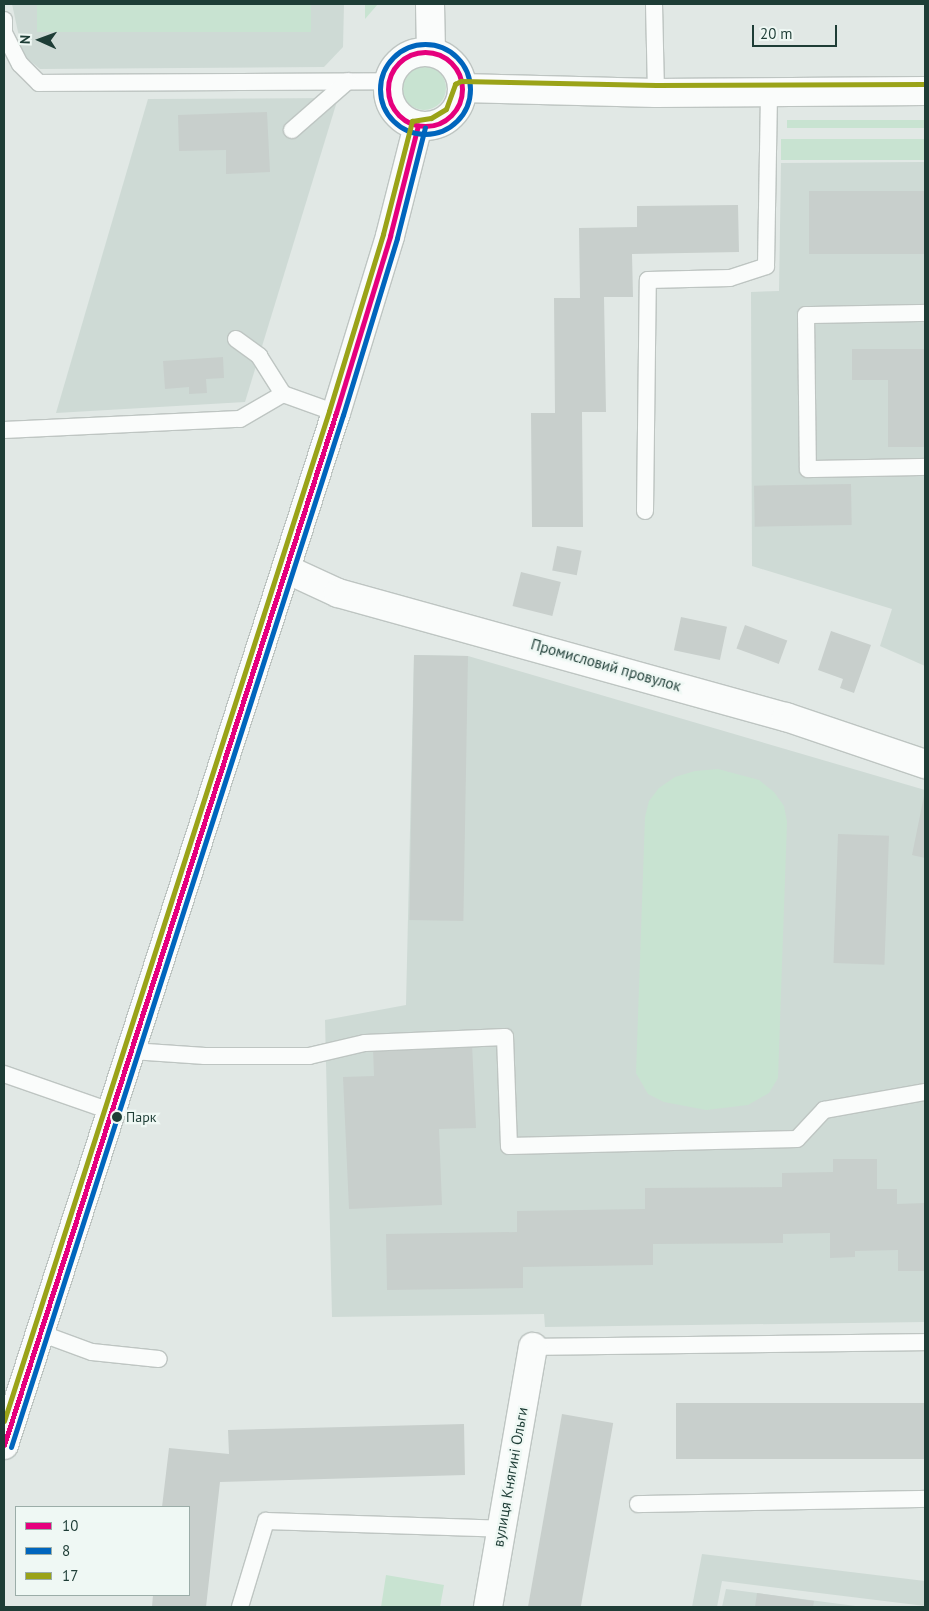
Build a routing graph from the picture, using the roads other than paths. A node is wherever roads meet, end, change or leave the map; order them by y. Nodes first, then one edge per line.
1 (430, 4) edge
2 (654, 4) edge
3 (4, 20) edge
4 (431, 52) junction
5 (348, 81) junction
6 (388, 81) junction
7 (462, 88) junction
8 (925, 91) edge
9 (769, 92) junction
10 (656, 93) junction
11 (418, 126) junction
12 (292, 130) dead end
13 (925, 314) edge
14 (236, 338) dead end
15 (283, 394) junction
16 (336, 413) junction
17 (4, 430) edge
18 (925, 467) edge
19 (646, 511) dead end
20 (286, 569) junction
21 (925, 764) edge
22 (132, 1051) junction
23 (4, 1074) edge
24 (925, 1092) edge
25 (113, 1112) junction
26 (40, 1333) junction
27 (925, 1342) edge
28 (533, 1347) joint
29 (159, 1359) dead end
30 (4, 1445) edge
31 (925, 1499) edge
32 (638, 1504) dead end
33 (501, 1529) junction
34 (240, 1607) edge
35 (488, 1607) edge

1 - 4 street
2 - 10 lane
3 - 5 lane
4 - 6 street
4 - 7 street
5 - 6 lane
5 - 12 lane
6 - 11 street
7 - 10 street
7 - 11 street
8 - 9 street
9 - 10 street
9 - 19 lane
11 - 16 street
13 - 18 lane
14 - 15 lane
15 - 16 lane
15 - 17 lane
16 - 20 street
20 - 21 street, Промисловий провулок
20 - 22 street
22 - 24 lane
22 - 25 street
23 - 25 lane
25 - 26 street
26 - 29 lane
26 - 30 street
27 - 28 lane
28 - 33 street, вулиця Княгині Ольги
31 - 32 lane
33 - 34 lane
33 - 35 street, вулиця Княгині Ольги

